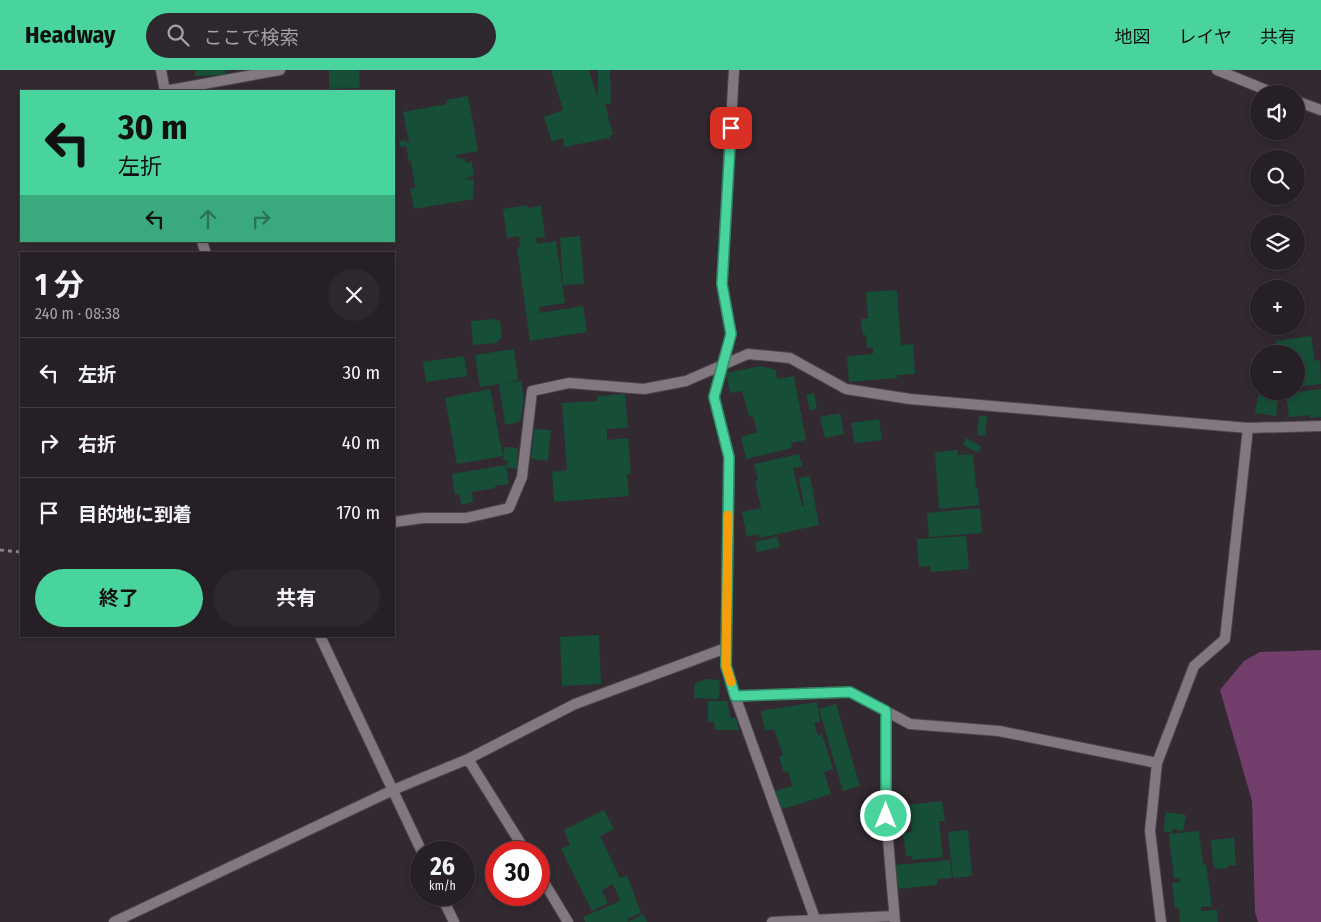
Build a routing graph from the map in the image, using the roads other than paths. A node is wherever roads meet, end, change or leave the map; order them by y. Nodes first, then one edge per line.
1 (161, 70) edge
2 (280, 70) edge
3 (734, 70) edge
4 (1217, 70) edge
5 (1254, 85) edge
6 (165, 90) edge
7 (170, 90) edge
8 (1305, 104) edge
9 (1321, 110) edge
10 (722, 365) junction
11 (1321, 426) edge
12 (1248, 428) junction
13 (395, 522) edge
14 (320, 637) edge
15 (726, 648) junction
16 (735, 696) junction
17 (886, 711) junction
18 (468, 759) junction
19 (1157, 763) junction
20 (394, 790) junction
21 (417, 841) edge
22 (519, 841) edge
23 (550, 892) edge
24 (446, 906) edge
25 (815, 919) junction
26 (895, 919) edge
27 (114, 922) edge
28 (454, 922) edge
29 (568, 922) edge
30 (772, 922) edge
31 (1161, 922) edge

1 - 6 street
2 - 7 street
3 - 10 street
4 - 5 street
8 - 9 street
10 - 12 street
10 - 13 street
10 - 15 street
11 - 12 street
12 - 19 street
14 - 20 street
15 - 16 street
15 - 18 street
16 - 17 street
16 - 25 street
17 - 19 street
17 - 26 street
18 - 20 street
18 - 22 street
19 - 31 street
20 - 21 street
20 - 27 street
23 - 29 street
24 - 28 street
25 - 26 street
25 - 30 street

